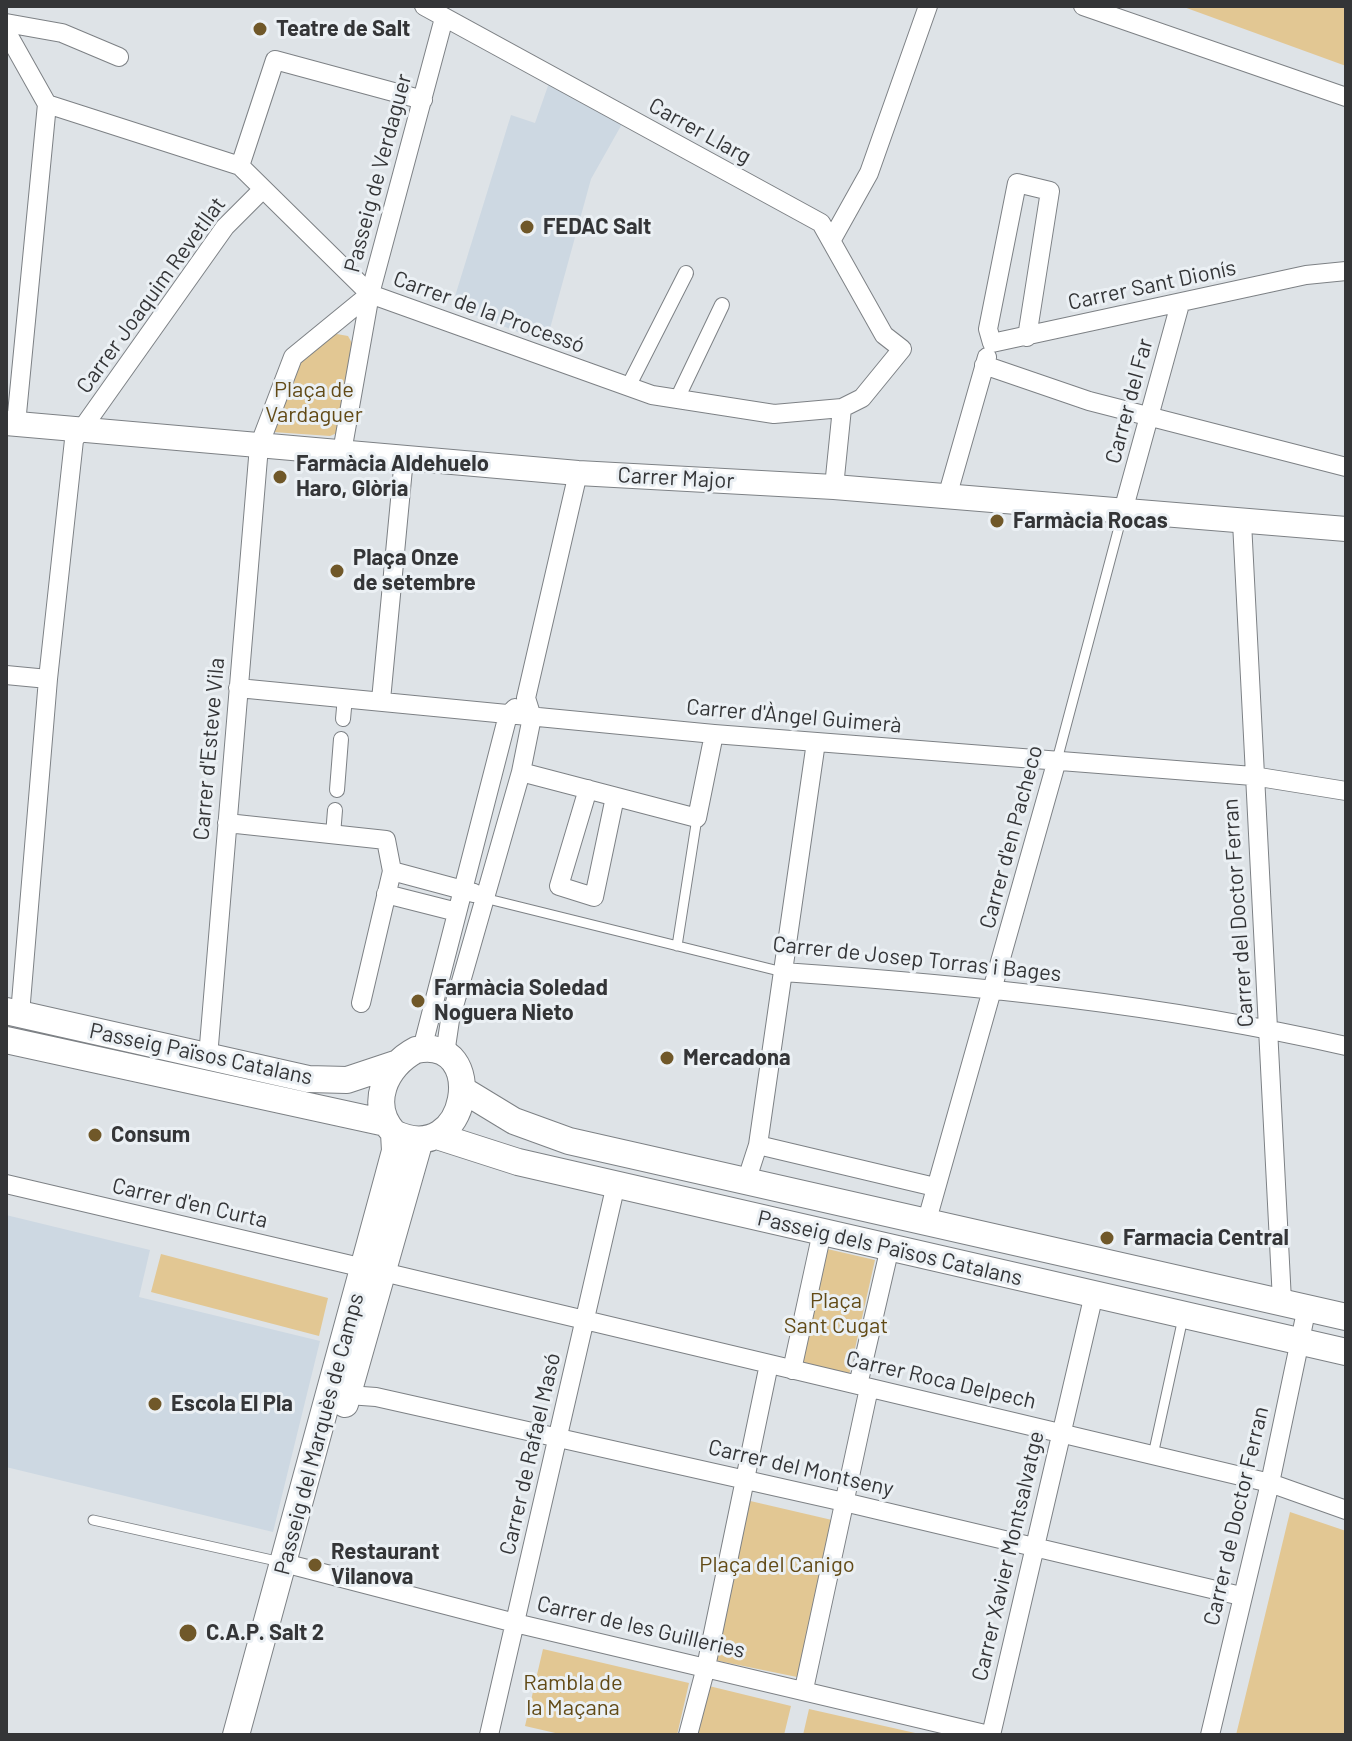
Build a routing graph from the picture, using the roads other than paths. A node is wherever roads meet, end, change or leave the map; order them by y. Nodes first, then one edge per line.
1 (424, 6) edge
2 (928, 6) edge
3 (1083, 6) edge
4 (444, 18) junction
5 (6, 23) edge
6 (6, 31) edge
7 (119, 57) dead end
8 (1346, 97) edge
9 (423, 100) junction
10 (47, 104) junction
11 (240, 166) junction
12 (263, 189) junction
13 (831, 241) junction
14 (1346, 271) edge
15 (686, 273) dead end
16 (370, 294) junction
17 (1180, 304) junction
18 (722, 305) dead end
19 (1027, 337) junction
20 (992, 343) junction
21 (984, 365) junction
22 (628, 387) junction
23 (677, 399) junction
24 (842, 408) junction
25 (1150, 415) junction
26 (11, 424) edge
27 (80, 432) junction
28 (259, 446) junction
29 (342, 452) junction
30 (404, 458) junction
31 (1346, 467) edge
32 (578, 473) junction
33 (834, 487) junction
34 (947, 497) junction
35 (1123, 511) junction
36 (1242, 522) junction
37 (1346, 529) edge
38 (6, 675) edge
39 (48, 679) junction
40 (238, 688) junction
41 (345, 697) junction
42 (526, 698) junction
43 (381, 700) junction
44 (508, 715) junction
45 (532, 717) junction
46 (343, 719) dead end
47 (714, 734) junction
48 (341, 739) dead end
49 (816, 742) junction
50 (1057, 760) junction
51 (521, 772) junction
52 (1253, 776) junction
53 (588, 789) junction
54 (337, 790) dead end
55 (1346, 791) edge
56 (615, 797) junction
57 (335, 810) dead end
58 (697, 818) junction
59 (227, 823) junction
60 (333, 835) junction
61 (392, 871) junction
62 (464, 888) junction
63 (386, 894) junction
64 (488, 899) junction
65 (457, 912) junction
66 (677, 946) junction
67 (783, 972) junction
68 (995, 987) junction
69 (361, 1003) dead end
70 (13, 1004) edge
71 (1270, 1029) junction
72 (6, 1040) edge
73 (1346, 1046) edge
74 (433, 1052) junction
75 (208, 1057) junction
76 (395, 1064) junction
77 (463, 1090) junction
78 (390, 1128) junction
79 (428, 1138) junction
80 (758, 1145) junction
81 (746, 1182) junction
82 (6, 1184) edge
83 (616, 1184) junction
84 (935, 1187) junction
85 (927, 1220) junction
86 (822, 1232) junction
87 (890, 1247) junction
88 (373, 1270) junction
89 (1094, 1294) junction
90 (1294, 1304) junction
91 (1184, 1315) junction
92 (1346, 1317) edge
93 (585, 1320) junction
94 (1299, 1342) junction
95 (1346, 1352) edge
96 (769, 1364) junction
97 (792, 1370) junction
98 (863, 1386) junction
99 (348, 1395) junction
100 (1062, 1433) junction
101 (558, 1437) junction
102 (1153, 1455) junction
103 (744, 1479) junction
104 (1270, 1483) junction
105 (844, 1502) junction
106 (1346, 1510) edge
107 (93, 1520) dead end
108 (1033, 1548) junction
109 (292, 1566) junction
110 (1241, 1596) junction
111 (515, 1623) junction
112 (706, 1667) junction
113 (804, 1689) junction
114 (236, 1735) edge
115 (253, 1735) edge
116 (490, 1735) edge
117 (688, 1735) edge
118 (990, 1735) edge
119 (1210, 1735) edge

1 - 4 street, Carrer Llarg
2 - 13 street
3 - 8 street
4 - 9 street, Passeig de Verdaguer
4 - 13 street, Carrer Llarg
5 - 7 street
6 - 10 street
9 - 11 street
9 - 16 street, Passeig de Verdaguer
10 - 11 street, Carrer de la Processó
10 - 26 street
11 - 12 street, Carrer de la Processó
12 - 16 street, Carrer de la Processó
12 - 27 street, Carrer Joaquim Revetllat
13 - 24 street, Carrer Llarg
14 - 17 street, Carrer Sant Dionís
15 - 22 street
16 - 22 street, Carrer de la Processó
16 - 28 street, Carrer d'Esteve Vila
16 - 29 street, Passeig de Verdaguer
17 - 19 street, Carrer Sant Dionís
17 - 25 street, Carrer del Far
18 - 23 street
19 - 20 street, Carrer Sant Dionís
19 - 20 street
20 - 21 street
21 - 25 street
21 - 34 street
22 - 23 street, Carrer de la Processó
23 - 24 street, Carrer de la Processó
24 - 33 street
25 - 31 street
25 - 35 street, Carrer del Far
26 - 27 street, Carrer Major
27 - 28 street, Carrer Major
27 - 39 street
28 - 29 street, Carrer Major
28 - 40 street, Carrer d'Esteve Vila
29 - 30 street, Carrer Major
30 - 32 street, Carrer Major
30 - 43 street
32 - 33 street, Carrer Major
32 - 42 street
33 - 34 street, Carrer Major
34 - 35 street, Carrer Major
35 - 36 street, Carrer Major
35 - 50 lane, Carrer d'en Pacheco
36 - 37 street, Carrer Major
36 - 52 street, Carrer del Doctor Ferran
38 - 39 street
39 - 70 street
40 - 41 street, Carrer d'Àngel Guimerà
40 - 59 street, Carrer d'Esteve Vila
41 - 43 street, Carrer d'Àngel Guimerà
41 - 46 street
42 - 44 street
42 - 45 street
43 - 44 street, Carrer d'Àngel Guimerà
44 - 45 street, Carrer d'Àngel Guimerà
44 - 62 street
45 - 47 street, Carrer d'Àngel Guimerà
45 - 51 street
47 - 49 street, Carrer d'Àngel Guimerà
47 - 58 street
48 - 54 street
49 - 50 street, Carrer d'Àngel Guimerà
49 - 67 street
50 - 52 street, Carrer d'Àngel Guimerà
50 - 68 street, Carrer d'en Pacheco
51 - 53 street
51 - 64 street
52 - 55 street, Carrer d'Àngel Guimerà
52 - 71 street, Carrer del Doctor Ferran
53 - 56 street
53 - 56 street
56 - 58 street
57 - 60 street
58 - 66 lane
59 - 60 street
59 - 75 street, Carrer d'Esteve Vila
60 - 61 street
61 - 62 street
61 - 63 street
62 - 64 street
62 - 65 street
63 - 65 street
63 - 69 street
64 - 66 lane, Carrer de Josep Torras i Bages
64 - 74 street
65 - 74 street
66 - 67 lane, Carrer de Josep Torras i Bages
67 - 68 street, Carrer de Josep Torras i Bages
67 - 80 street
68 - 71 street, Carrer de Josep Torras i Bages
68 - 84 street, Carrer d'en Pacheco
70 - 75 main road, Passeig Països Catalans
71 - 73 street, Carrer de Josep Torras i Bages
71 - 90 street, Carrer del Doctor Ferran
72 - 78 main road
74 - 76 main road
74 - 77 main road
75 - 76 main road, Passeig Països Catalans
76 - 78 main road
77 - 79 main road
77 - 81 main road
78 - 79 main road
78 - 88 main road, Passeig del Marquès de Camps
79 - 83 main road, Passeig dels Països Catalans
79 - 88 main road, Passeig del Marquès de Camps
80 - 81 street
80 - 84 street
81 - 85 main road
82 - 88 street, Carrer d'en Curta
83 - 86 main road, Passeig dels Països Catalans
83 - 93 street, Carrer de Rafael Masó
84 - 85 street, Carrer d'en Pacheco
85 - 90 main road
86 - 87 main road, Passeig dels Països Catalans
86 - 97 street
87 - 89 main road, Passeig dels Països Catalans
87 - 98 street
88 - 93 street, Carrer Roca Delpech
88 - 99 main road, Passeig del Marquès de Camps
88 - 109 main road, Passeig del Marquès de Camps
89 - 91 main road, Passeig dels Països Catalans
89 - 100 street, Carrer Xavier Montsalvatge
90 - 92 main road
90 - 94 street, Carrer de Doctor Ferran
91 - 94 main road, Passeig dels Països Catalans
91 - 102 lane
93 - 96 street, Carrer Roca Delpech
93 - 101 street, Carrer de Rafael Masó
94 - 95 main road, Passeig dels Països Catalans
94 - 104 street, Carrer de Doctor Ferran
96 - 97 street, Carrer Roca Delpech
96 - 103 street
97 - 98 street, Carrer Roca Delpech
98 - 100 street, Carrer Roca Delpech
98 - 105 street
99 - 101 street, Carrer del Montseny
99 - 109 main road, Passeig del Marquès de Camps
100 - 102 street, Carrer Roca Delpech
100 - 108 street, Carrer Xavier Montsalvatge
101 - 103 street, Carrer del Montseny
101 - 111 street, Carrer de Rafael Masó
102 - 104 street, Carrer Roca Delpech
103 - 105 street, Carrer del Montseny
103 - 112 street
104 - 106 street, Carrer Roca Delpech
104 - 110 street, Carrer de Doctor Ferran
105 - 108 street, Carrer del Montseny
105 - 113 street
107 - 109 lane
108 - 110 street, Carrer del Montseny
108 - 118 street, Carrer Xavier Montsalvatge
109 - 111 street, Carrer de les Guilleries
109 - 114 main road, Passeig del Marquès de Camps
109 - 115 main road, Passeig del Marquès de Camps
110 - 119 street, Carrer de Doctor Ferran
111 - 112 street, Carrer de les Guilleries
111 - 116 street, Carrer de Rafael Masó
112 - 113 street, Carrer de les Guilleries
112 - 117 street
113 - 118 street, Carrer de les Guilleries

